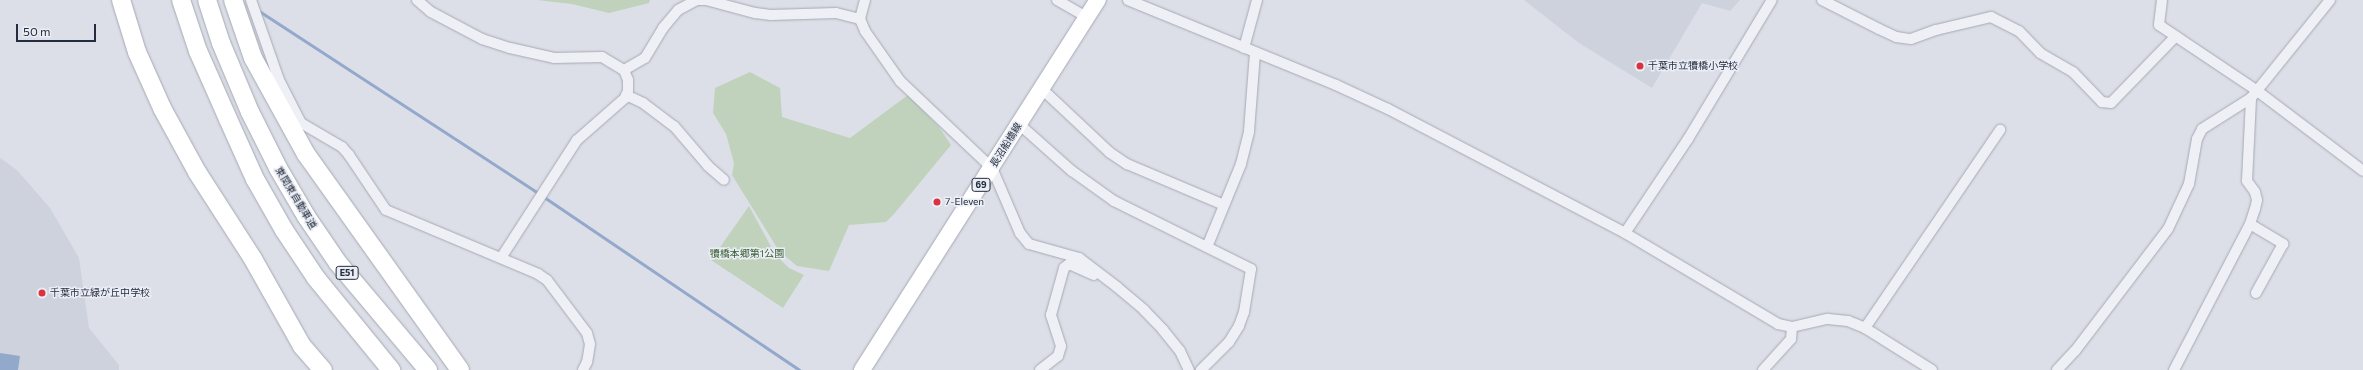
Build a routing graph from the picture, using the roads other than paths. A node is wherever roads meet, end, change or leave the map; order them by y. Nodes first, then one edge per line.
1 (121, 0) edge
2 (181, 0) edge
3 (207, 0) edge
4 (233, 0) edge
5 (251, 0) edge
6 (416, 0) edge
7 (697, 0) edge
8 (706, 0) edge
9 (865, 0) edge
10 (1057, 0) edge
11 (1098, 0) edge
12 (1128, 0) edge
13 (1257, 0) edge
14 (1772, 0) edge
15 (1822, 0) edge
16 (2162, 0) edge
17 (2330, 0) edge
18 (1087, 17) junction
19 (860, 19) junction
20 (2176, 36) junction
21 (1244, 48) junction
22 (1255, 53) junction
23 (624, 70) junction
24 (1042, 89) junction
25 (2253, 94) junction
26 (626, 95) junction
27 (1019, 124) junction
28 (2000, 130) dead end
29 (992, 168) junction
30 (2363, 171) edge
31 (724, 180) dead end
32 (1224, 205) junction
33 (2250, 224) junction
34 (1625, 232) junction
35 (1207, 247) junction
36 (501, 258) junction
37 (1107, 280) junction
38 (2256, 294) dead end
39 (1792, 327) junction
40 (1865, 328) junction
41 (323, 370) edge
42 (391, 370) edge
43 (428, 370) edge
44 (460, 370) edge
45 (583, 370) edge
46 (862, 370) edge
47 (1040, 370) edge
48 (1189, 370) edge
49 (1201, 370) edge
50 (1763, 370) edge
51 (1932, 370) edge
52 (2057, 370) edge
53 (2174, 370) edge

1 - 41 highway
2 - 42 highway, E51
3 - 43 highway, 東関東自動車道 / E51
4 - 44 highway
5 - 36 street
6 - 23 street
7 - 8 street
7 - 23 street
8 - 19 street
9 - 19 street
10 - 18 street
11 - 18 main road, 長沼船橋線 / 69
12 - 21 street
13 - 21 street
14 - 34 street
15 - 20 street
16 - 20 street
17 - 25 street
18 - 24 main road, 長沼船橋線 / 69
19 - 29 street
20 - 25 street
21 - 22 street
22 - 32 street
22 - 34 street
23 - 26 street
24 - 27 main road, 長沼船橋線 / 69
24 - 32 street
25 - 30 street
25 - 33 street
25 - 52 street
26 - 31 street
26 - 36 street
27 - 29 main road, 長沼船橋線 / 69
27 - 35 street
28 - 40 street
29 - 37 street
29 - 46 main road, 長沼船橋線 / 69
32 - 35 street
33 - 38 street
33 - 53 street
34 - 39 street
35 - 49 street
36 - 45 street
37 - 47 street
37 - 48 street
39 - 40 street
39 - 50 street
40 - 51 street

